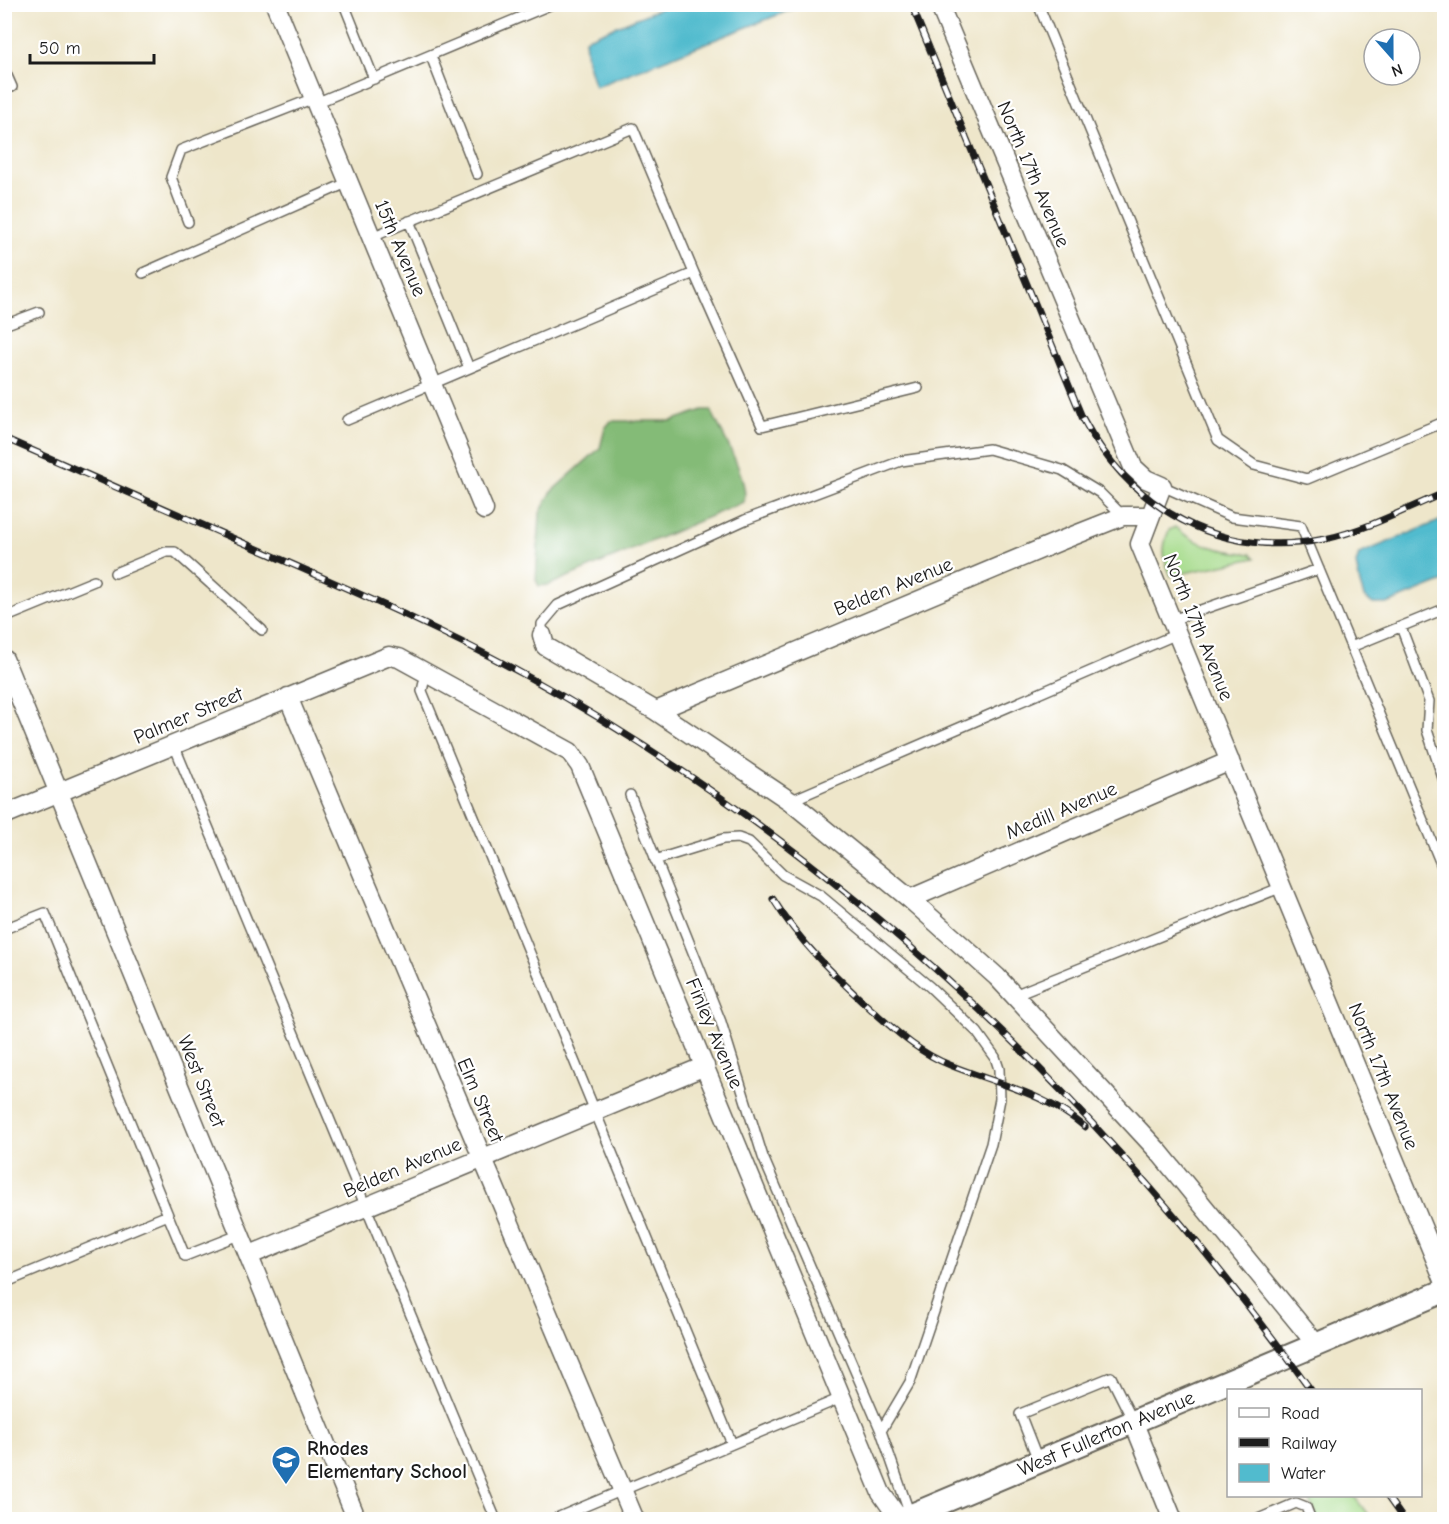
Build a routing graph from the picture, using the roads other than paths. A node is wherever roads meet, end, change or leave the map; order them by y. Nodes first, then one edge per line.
1 (275, 4) edge
2 (344, 4) edge
3 (552, 4) edge
4 (939, 4) edge
5 (1038, 4) edge
6 (430, 56) junction
7 (4, 69) edge
8 (374, 79) junction
9 (12, 87) dead end
10 (315, 101) junction
11 (477, 174) dead end
12 (349, 182) junction
13 (409, 221) junction
14 (188, 222) dead end
15 (372, 237) junction
16 (143, 273) dead end
17 (694, 273) junction
18 (39, 312) dead end
19 (4, 325) edge
20 (469, 368) junction
21 (432, 384) junction
22 (918, 388) dead end
23 (347, 420) dead end
24 (1444, 422) edge
25 (1162, 486) junction
26 (484, 510) dead end
27 (1123, 516) junction
28 (1150, 516) junction
29 (1319, 569) junction
30 (115, 573) dead end
31 (94, 581) dead end
32 (1444, 609) edge
33 (4, 618) edge
34 (1175, 627) junction
35 (1401, 627) junction
36 (262, 630) dead end
37 (542, 635) joint
38 (1352, 647) junction
39 (389, 656) joint
40 (4, 659) edge
41 (426, 673) junction
42 (288, 697) junction
43 (656, 711) junction
44 (174, 745) junction
45 (1230, 762) junction
46 (1444, 781) edge
47 (59, 793) junction
48 (630, 795) dead end
49 (790, 801) junction
50 (5, 815) edge
51 (655, 860) junction
52 (1444, 871) edge
53 (1282, 887) junction
54 (910, 899) junction
55 (4, 929) edge
56 (1014, 995) junction
57 (705, 1066) junction
58 (595, 1112) junction
59 (481, 1158) junction
60 (366, 1206) junction
61 (168, 1215) junction
62 (241, 1234) junction
63 (250, 1255) junction
64 (1444, 1280) edge
65 (4, 1283) edge
66 (1444, 1291) edge
67 (1316, 1344) junction
68 (841, 1398) junction
69 (1133, 1421) junction
70 (881, 1431) junction
71 (732, 1444) junction
72 (1038, 1461) junction
73 (622, 1490) junction
74 (903, 1518) edge
75 (357, 1520) edge
76 (496, 1520) edge
77 (552, 1520) edge
78 (635, 1520) edge
79 (1173, 1520) edge
80 (1256, 1520) edge
81 (1311, 1520) edge

1 - 10 street, 15th Avenue
2 - 8 lane
3 - 6 lane
4 - 25 street, North 17th Avenue
5 - 24 lane
6 - 8 lane
6 - 11 lane
7 - 9 lane
8 - 10 lane
10 - 12 street, 15th Avenue
10 - 14 lane
12 - 15 street, 15th Avenue
12 - 16 lane
13 - 15 lane
13 - 17 lane
13 - 20 lane
15 - 21 street, 15th Avenue
17 - 20 lane
17 - 22 lane
18 - 19 lane
20 - 21 lane
21 - 23 lane
21 - 26 street, 15th Avenue
25 - 28 street, North 17th Avenue
25 - 29 lane
27 - 28 street, Belden Avenue
27 - 37 lane
27 - 43 street, Belden Avenue
28 - 34 street, North 17th Avenue
29 - 34 lane
29 - 38 lane
30 - 36 lane
31 - 33 lane
32 - 35 lane
34 - 45 street, North 17th Avenue
34 - 49 lane
35 - 38 lane
35 - 46 lane
37 - 43 street
38 - 52 lane
39 - 41 street, Finley Avenue
39 - 42 street, Palmer Street
40 - 47 street, West Street
41 - 57 street, Finley Avenue
41 - 58 lane
42 - 44 street, Palmer Street
42 - 59 street, Elm Street
43 - 49 street
44 - 47 street, Palmer Street
44 - 60 lane
45 - 53 street, North 17th Avenue
45 - 54 street, Medill Avenue
47 - 50 street, Palmer Street
47 - 62 street, West Street
48 - 51 lane
49 - 54 street
51 - 70 lane
51 - 70 lane
53 - 56 lane
53 - 64 street, North 17th Avenue
54 - 56 street
55 - 61 lane
56 - 67 street
57 - 58 street, Belden Avenue
57 - 68 street, Finley Avenue
58 - 59 street, Belden Avenue
58 - 71 lane
59 - 60 street, Belden Avenue
59 - 73 street, Elm Street
60 - 63 street, Belden Avenue
60 - 76 lane
61 - 62 lane
61 - 65 lane
62 - 63 street, West Street
63 - 75 street, West Street
66 - 67 street, West Fullerton Avenue
67 - 69 street, West Fullerton Avenue
68 - 71 lane
68 - 74 street, Finley Avenue
69 - 72 street, West Fullerton Avenue
69 - 72 lane
69 - 79 street
70 - 74 lane
71 - 73 lane
72 - 74 street, West Fullerton Avenue
73 - 77 lane
73 - 78 street, Elm Street
80 - 81 lane

